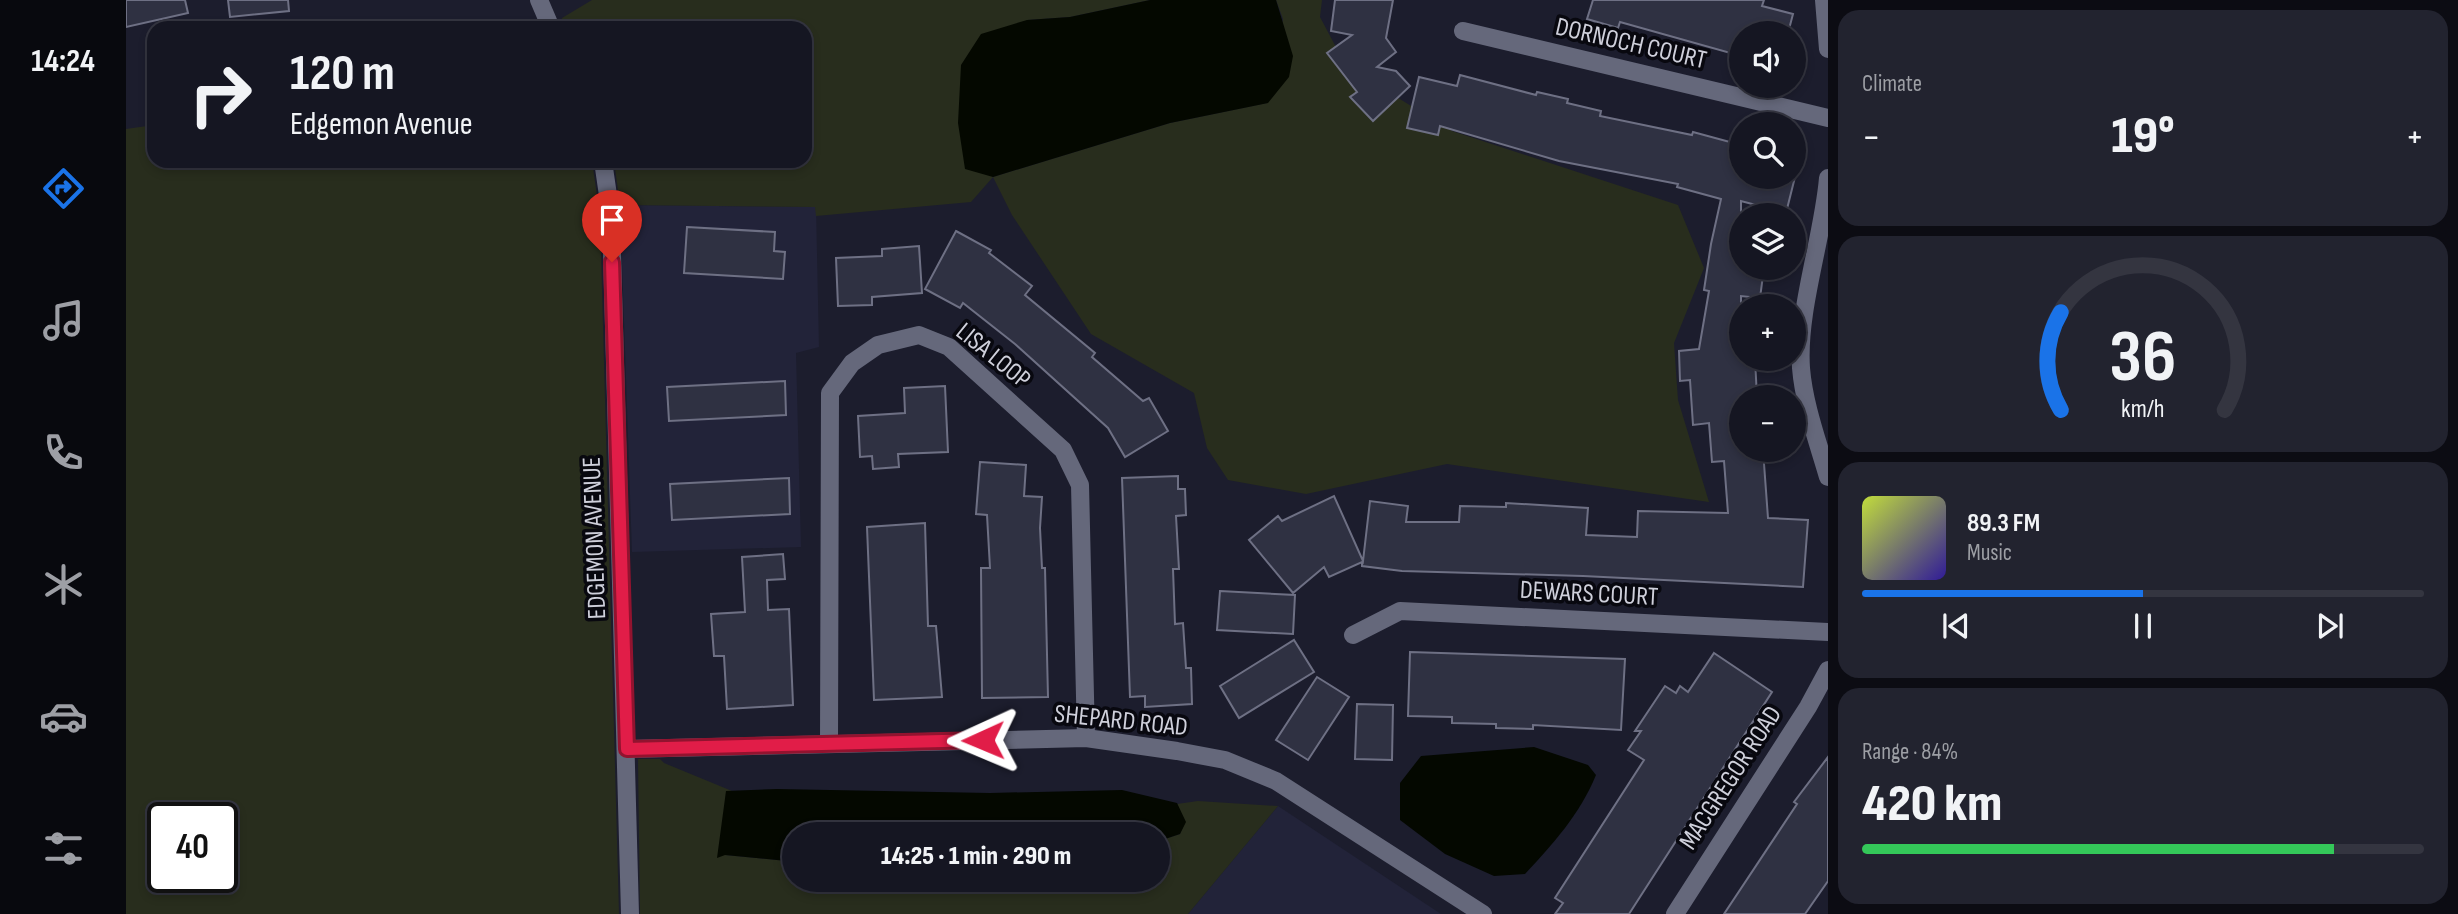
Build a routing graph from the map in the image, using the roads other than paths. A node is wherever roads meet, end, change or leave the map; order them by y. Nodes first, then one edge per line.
1 (539, 0) edge
2 (1824, 0) edge
3 (548, 21) edge
4 (1463, 31) dead end
5 (1828, 49) edge
6 (1828, 118) edge
7 (604, 168) edge
8 (1828, 178) edge
9 (1828, 477) edge
10 (1828, 632) edge
11 (1353, 635) dead end
12 (1828, 670) edge
13 (1086, 738) junction
14 (830, 743) junction
15 (627, 749) junction
16 (630, 914) edge
17 (1483, 914) edge
18 (1675, 914) edge

1 - 3 street
2 - 5 street
4 - 6 street, DORNOCH COURT
7 - 15 street, EDGEMON AVENUE
8 - 9 street
10 - 11 street, DEWARS COURT
12 - 18 street, MACGREGOR ROAD
13 - 14 street, SHEPARD ROAD
13 - 14 street, LISA LOOP
13 - 17 street, SHEPARD ROAD
14 - 15 street, SHEPARD ROAD
15 - 16 street, EDGEMON AVENUE

